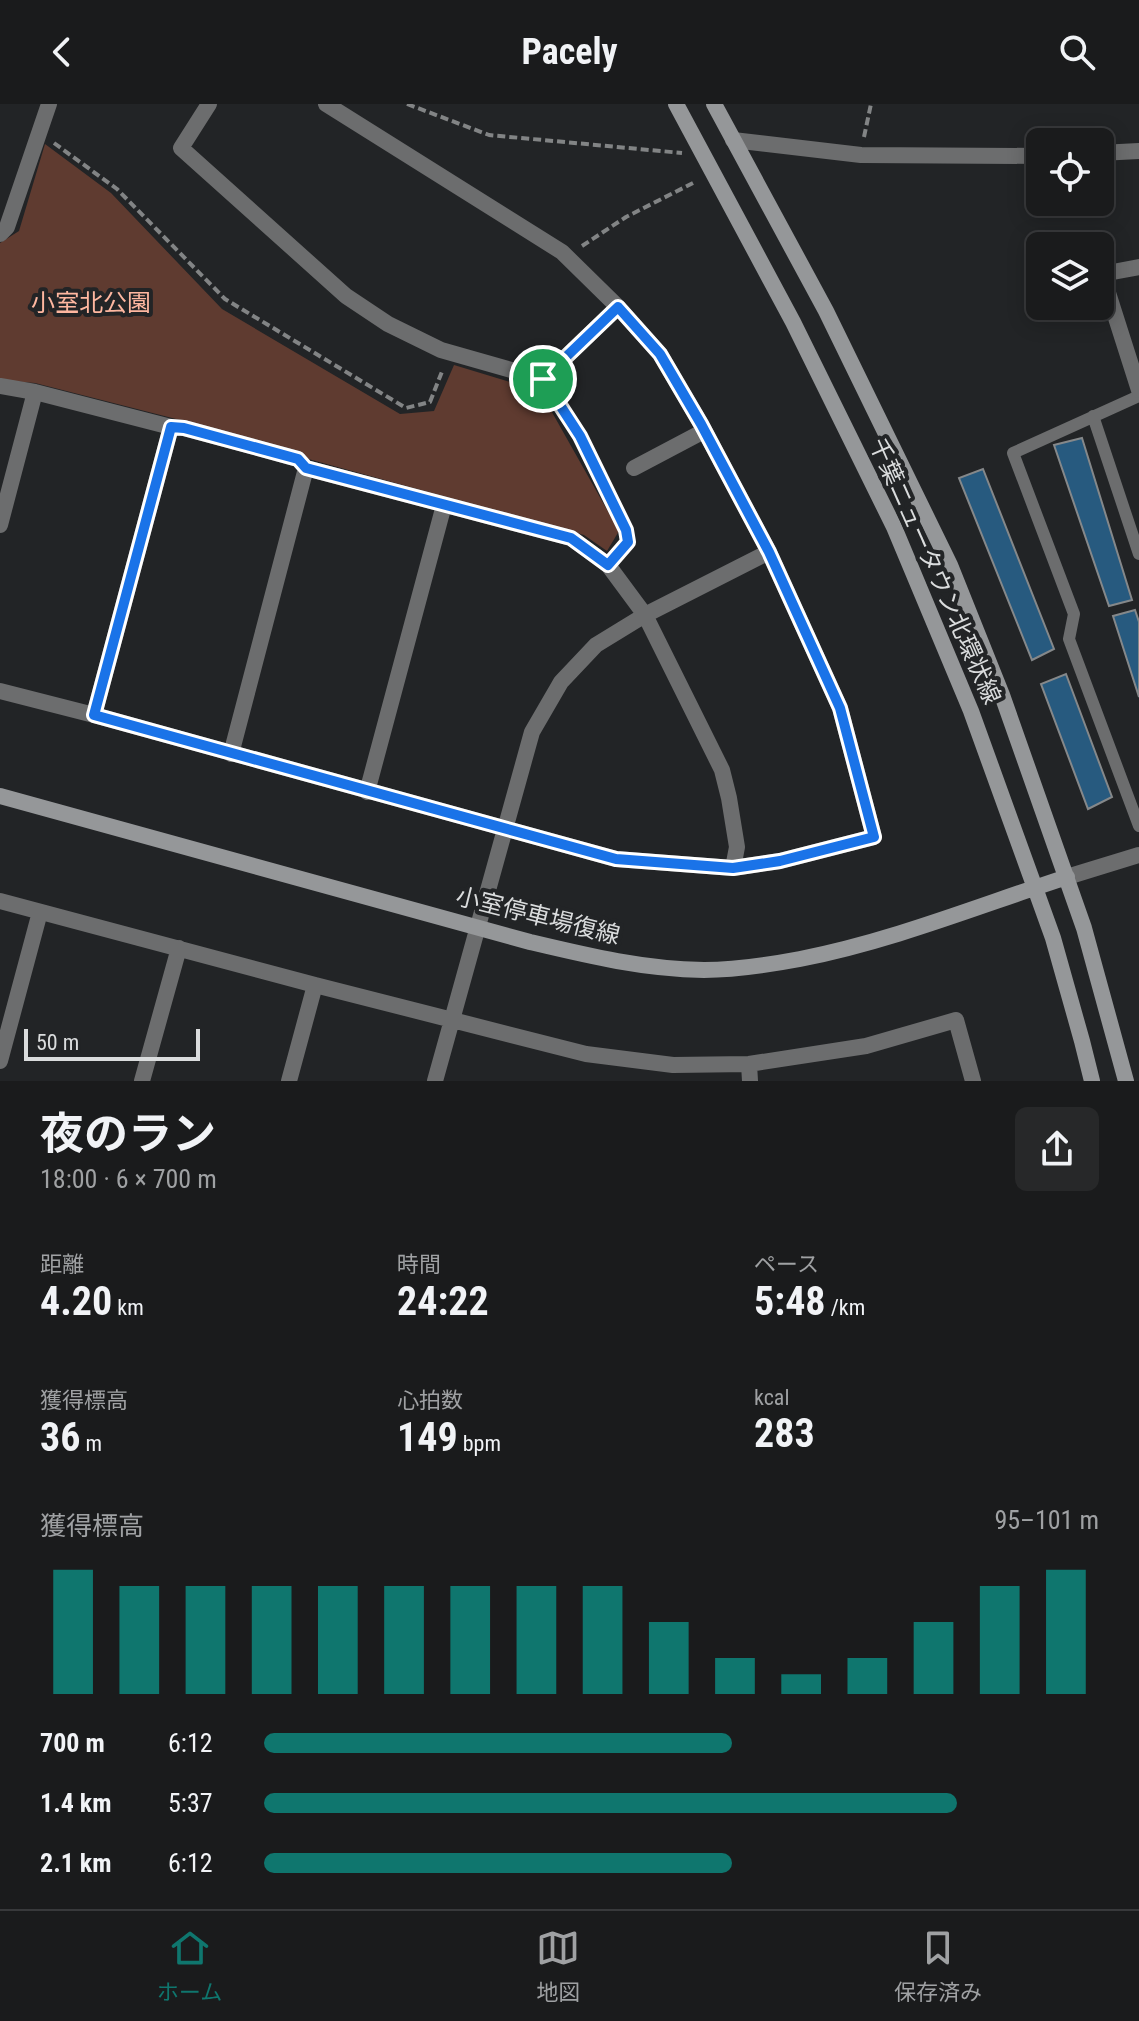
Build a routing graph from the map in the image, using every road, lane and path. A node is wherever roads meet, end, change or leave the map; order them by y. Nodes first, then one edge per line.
1 (49, 104) edge
2 (209, 104) edge
3 (326, 104) edge
4 (407, 104) edge
5 (676, 104) edge
6 (714, 104) edge
7 (871, 104) edge
8 (39, 132) junction
9 (733, 140) junction
10 (1139, 151) edge
11 (1114, 152) edge
12 (703, 155) junction
13 (861, 155) junction
14 (1026, 156) edge
15 (693, 183) dead end
16 (0, 234) edge
17 (566, 256) junction
18 (1139, 267) edge
19 (618, 307) junction
20 (450, 353) junction
21 (543, 379) junction
22 (0, 386) edge
23 (35, 392) junction
24 (1139, 393) edge
25 (1093, 416) junction
26 (171, 427) junction
27 (704, 431) junction
28 (306, 468) junction
29 (634, 468) dead end
30 (444, 505) junction
31 (0, 525) edge
32 (769, 552) junction
33 (1139, 554) edge
34 (608, 565) junction
35 (645, 615) junction
36 (0, 691) edge
37 (94, 715) junction
38 (231, 754) junction
39 (367, 792) junction
40 (0, 796) edge
41 (1139, 826) edge
42 (504, 829) junction
43 (1139, 855) edge
44 (733, 868) junction
45 (1067, 877) junction
46 (1035, 888) junction
47 (0, 901) edge
48 (40, 912) junction
49 (477, 926) junction
50 (179, 948) junction
51 (315, 985) junction
52 (451, 1019) junction
53 (0, 1061) edge
54 (750, 1073) edge
55 (142, 1081) edge
56 (289, 1081) edge
57 (435, 1081) edge
58 (973, 1081) edge
59 (1092, 1081) edge
60 (1126, 1081) edge

1 - 8 street
2 - 20 street
3 - 17 street
4 - 12 path
5 - 12 main road, 千葉ニュータウン北環状線
6 - 9 main road, 千葉ニュータウン北環状線
7 - 13 path
8 - 16 street
8 - 20 path
9 - 13 street
9 - 45 main road, 千葉ニュータウン北環状線
10 - 11 street
12 - 46 main road, 千葉ニュータウン北環状線
13 - 14 street
15 - 17 path
17 - 19 street
18 - 24 street
19 - 21 street
19 - 27 street
20 - 21 street
21 - 34 path
22 - 23 street
23 - 26 street
23 - 31 street
24 - 25 lane
25 - 33 lane
25 - 41 lane
26 - 28 street
26 - 37 street
27 - 29 street
27 - 32 street
28 - 30 street
28 - 38 street
30 - 34 street
30 - 39 street
32 - 35 street
32 - 44 street
34 - 35 street
35 - 42 street
35 - 44 street
36 - 37 street
37 - 38 street
38 - 39 street
39 - 42 street
40 - 49 main road, 小室停車場復線
42 - 44 street
42 - 49 street
43 - 45 street
45 - 46 main road, 小室停車場復線
45 - 60 main road, 千葉ニュータウン北環状線
46 - 49 main road, 小室停車場復線
46 - 59 main road, 千葉ニュータウン北環状線
47 - 48 street
48 - 50 street
48 - 53 street
49 - 52 street
50 - 51 street
50 - 55 street
51 - 52 street
51 - 56 street
52 - 54 street
52 - 57 street
54 - 58 street

